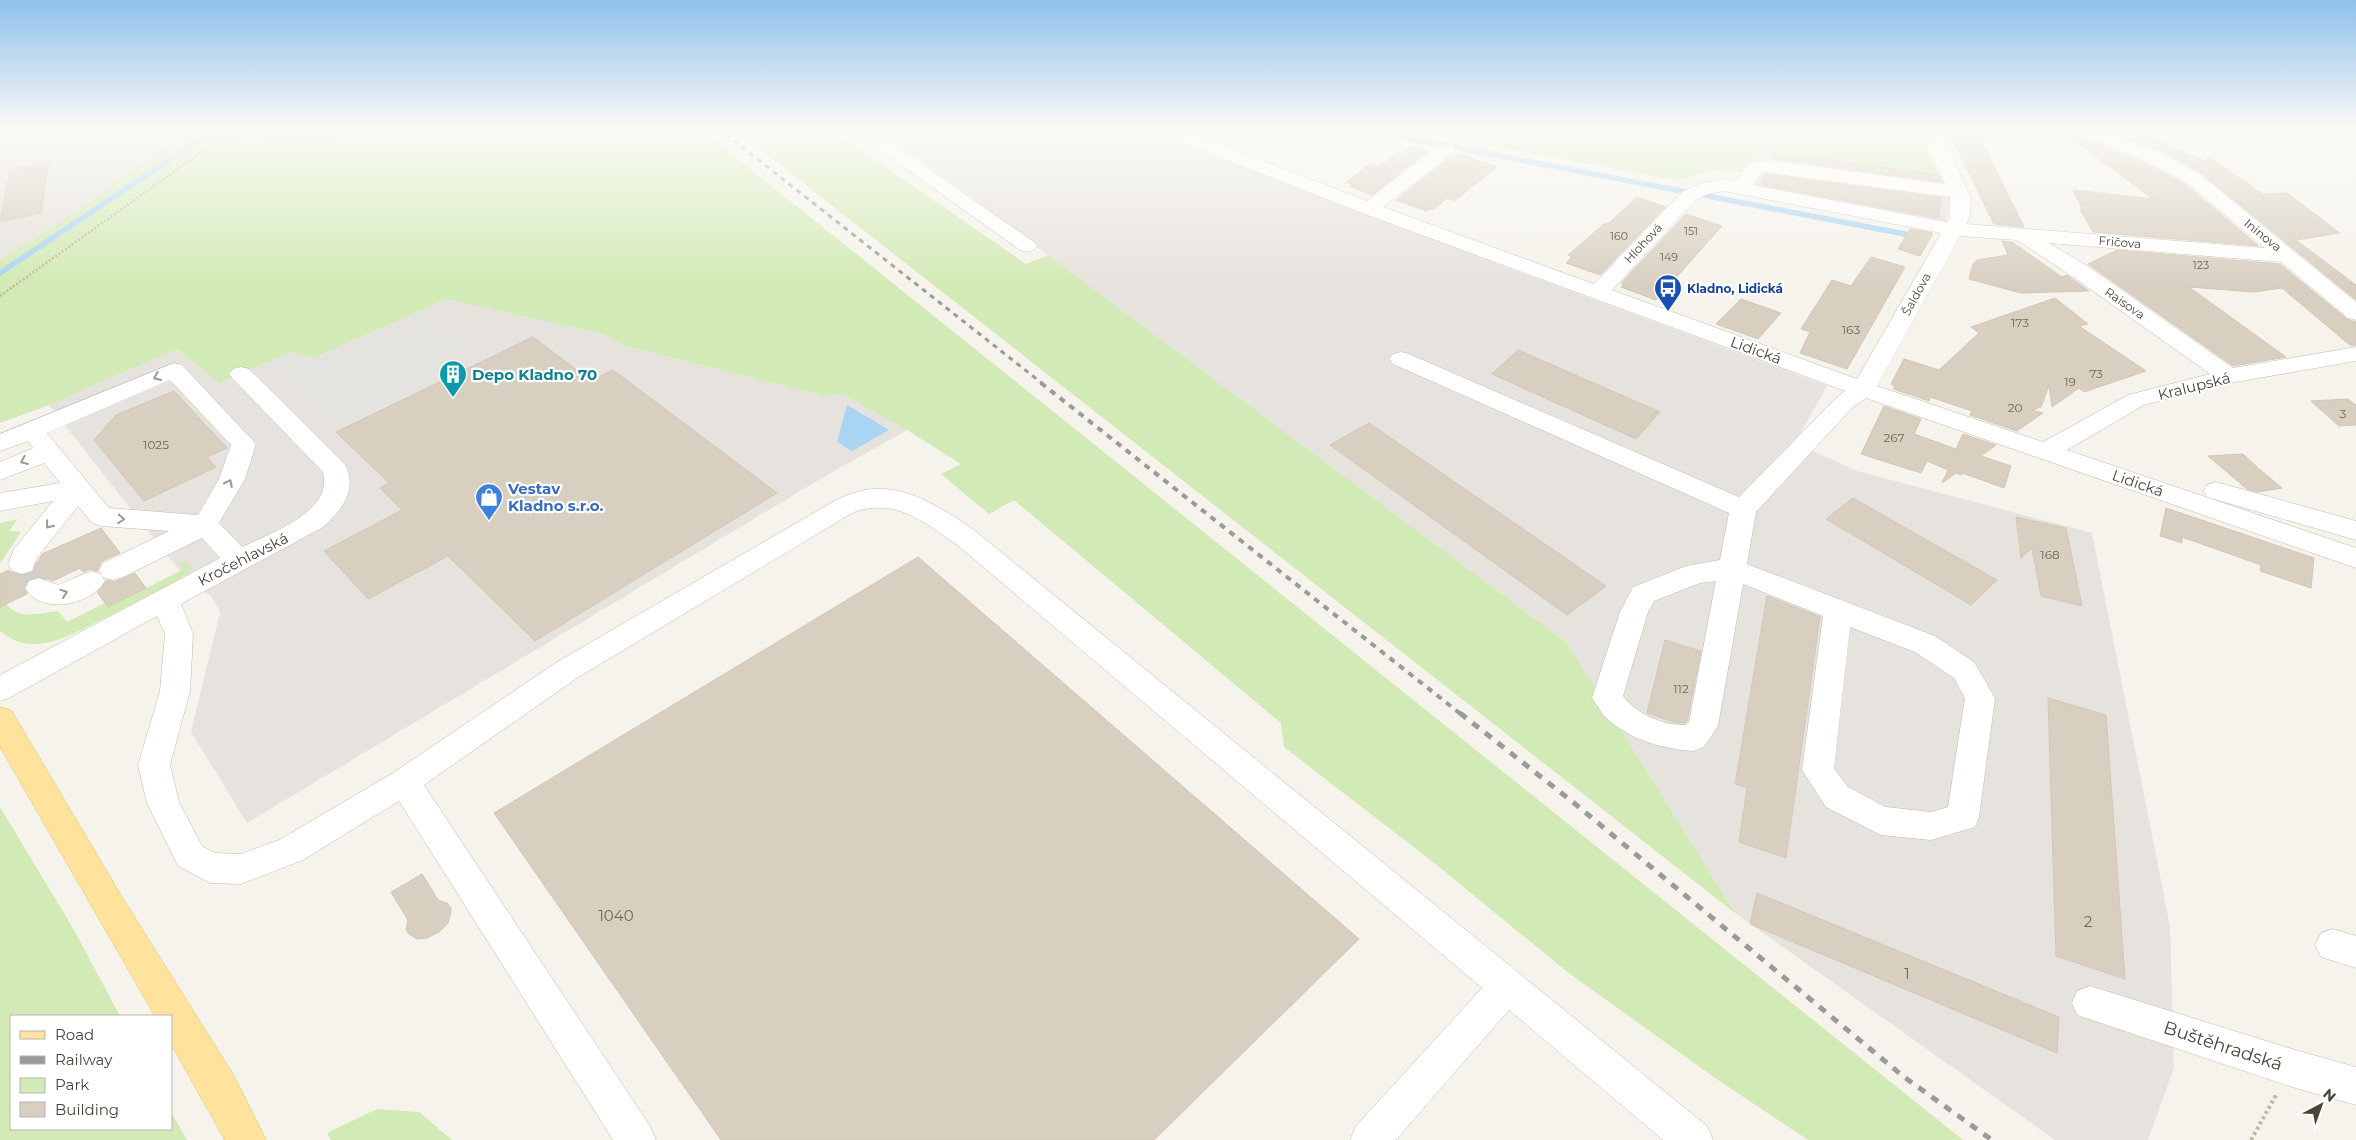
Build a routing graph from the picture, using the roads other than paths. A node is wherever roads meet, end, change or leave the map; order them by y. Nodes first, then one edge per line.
1 (934, 181) edge
2 (1298, 181) edge
3 (1405, 181) edge
4 (1746, 181) edge
5 (1876, 181) edge
6 (1953, 181) edge
7 (2197, 181) edge
8 (1742, 187) junction
9 (1958, 191) junction
10 (1369, 209) junction
11 (1952, 229) junction
12 (2019, 234) junction
13 (1027, 246) dead end
14 (2288, 256) junction
15 (1598, 292) junction
16 (2356, 313) edge
17 (2356, 354) edge
18 (1401, 359) dead end
19 (241, 374) dead end
20 (2229, 376) junction
21 (1863, 389) junction
22 (32, 430) junction
23 (2070, 438) junction
24 (0, 443) edge
25 (49, 451) junction
26 (2044, 452) junction
27 (0, 472) edge
28 (78, 488) junction
29 (0, 502) edge
30 (1743, 509) junction
31 (205, 526) junction
32 (2356, 531) edge
33 (2356, 558) edge
34 (239, 561) junction
35 (22, 564) dead end
36 (1731, 569) junction
37 (39, 588) tunnel mouth
38 (164, 600) junction
39 (1838, 611) junction
40 (0, 689) edge
41 (0, 719) edge
42 (404, 782) junction
43 (1506, 987) junction
44 (2090, 1003) dead end
45 (2356, 1086) edge
46 (246, 1140) edge
47 (636, 1140) edge
48 (1370, 1140) edge
49 (1693, 1140) edge

1 - 13 street
2 - 10 street, Lidická
3 - 10 street
4 - 8 street
5 - 9 street
6 - 9 street, Šaldova
7 - 14 street, Ininova
8 - 11 street, Hlohová
8 - 15 street, Hlohová
9 - 11 street, Šaldova
10 - 15 street, Lidická
11 - 12 street, Fričova
11 - 21 street, Šaldova
12 - 14 street, Fričova
12 - 20 street, Raisova
14 - 16 street, Ininova
15 - 21 street, Lidická
17 - 20 street, Kralupská
18 - 30 street
19 - 34 street, Kročehlavská
20 - 23 street, Kralupská
21 - 26 street, Lidická
21 - 30 street, Šaldova
22 - 24 street
22 - 25 street
31 -> 22 street
23 - 26 street, Kralupská
23 - 32 street
25 -> 27 street
25 - 28 street
26 - 33 street, Lidická
28 - 29 street
28 -> 31 street
28 -> 35 street
30 - 36 street
31 - 34 street
37 -> 31 street
34 - 38 street, Kročehlavská
36 - 36 street
36 - 39 street
38 - 40 street, Kročehlavská
38 - 42 street
39 - 39 street
41 - 46 main road
42 - 43 street
42 - 47 street
43 - 48 street
43 - 49 street
44 - 45 street, Buštěhradská

